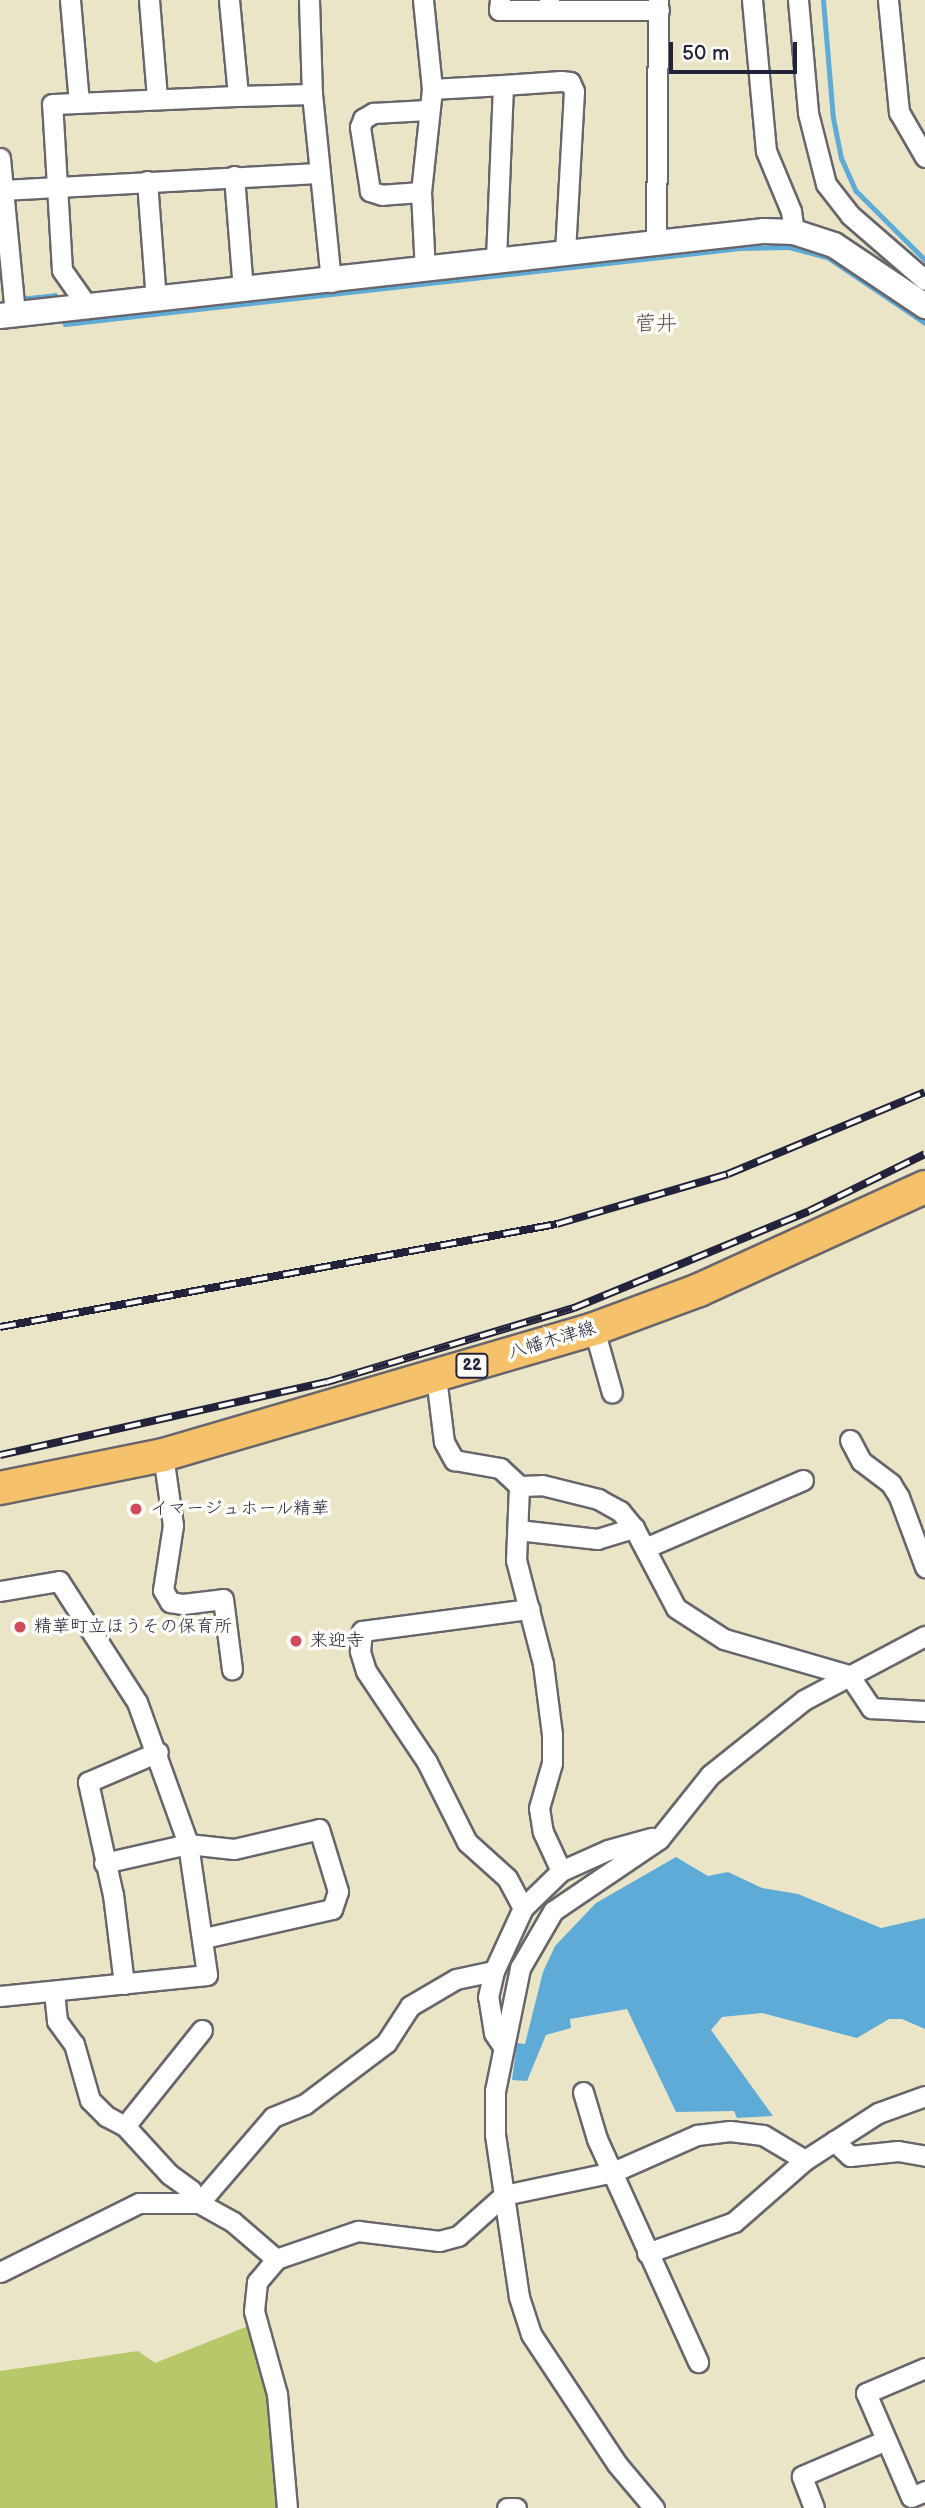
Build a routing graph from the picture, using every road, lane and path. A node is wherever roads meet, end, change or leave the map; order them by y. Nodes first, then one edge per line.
1 (70, 0) edge
2 (149, 0) edge
3 (229, 0) edge
4 (309, 0) edge
5 (423, 0) edge
6 (500, 0) edge
7 (752, 0) edge
8 (798, 0) edge
9 (888, 0) edge
10 (549, 5) edge
11 (658, 5) edge
12 (503, 85) junction
13 (432, 89) junction
14 (312, 94) junction
15 (238, 96) junction
16 (158, 98) junction
17 (79, 103) junction
18 (427, 110) junction
19 (925, 157) edge
20 (0, 158) edge
21 (318, 173) junction
22 (234, 176) junction
23 (147, 181) junction
24 (56, 187) junction
25 (3, 190) junction
26 (421, 192) junction
27 (3, 223) edge
28 (794, 232) junction
29 (656, 242) junction
30 (565, 254) junction
31 (496, 262) junction
32 (425, 270) junction
33 (925, 280) edge
34 (331, 282) junction
35 (243, 291) junction
36 (156, 300) junction
37 (925, 306) edge
38 (88, 307) junction
39 (10, 314) edge
40 (925, 1187) edge
41 (594, 1329) junction
42 (436, 1377) junction
43 (612, 1393) dead end
44 (850, 1440) dead end
45 (163, 1455) junction
46 (803, 1480) dead end
47 (519, 1486) junction
48 (0, 1488) edge
49 (634, 1528) junction
50 (518, 1530) junction
51 (645, 1548) junction
52 (925, 1567) edge
53 (0, 1591) edge
54 (530, 1609) junction
55 (925, 1636) edge
56 (232, 1669) dead end
57 (849, 1675) junction
58 (925, 1711) edge
59 (158, 1752) junction
60 (659, 1839) junction
61 (188, 1844) junction
62 (104, 1863) junction
63 (561, 1871) junction
64 (523, 1908) junction
65 (204, 1938) junction
66 (494, 1971) junction
67 (124, 1984) junction
68 (54, 1992) junction
69 (0, 1996) edge
70 (202, 2030) dead end
71 (502, 2045) junction
72 (583, 2092) dead end
73 (925, 2096) edge
74 (125, 2126) junction
75 (834, 2141) junction
76 (925, 2156) edge
77 (805, 2160) junction
78 (613, 2172) junction
79 (504, 2195) junction
80 (199, 2203) junction
81 (647, 2253) junction
82 (276, 2259) junction
83 (0, 2272) edge
84 (698, 2361) dead end
85 (925, 2368) edge
86 (886, 2440) junction
87 (925, 2491) edge
88 (287, 2508) edge
89 (507, 2508) edge
90 (516, 2508) edge
91 (654, 2508) edge
92 (814, 2508) edge

1 - 17 street
2 - 16 street
3 - 15 street
4 - 14 street
5 - 13 street
6 - 10 street
7 - 28 street
8 - 33 street
9 - 19 street
10 - 11 street
11 - 29 street
12 - 13 street
12 - 30 street
12 - 31 street
13 - 18 street
14 - 15 street
14 - 21 street
15 - 16 street
16 - 17 street
17 - 24 street
18 - 26 street
18 - 26 street
20 - 25 street
21 - 22 street
21 - 34 street
22 - 23 street
22 - 35 street
23 - 24 street
23 - 36 street
24 - 25 street
24 - 38 street
25 - 27 street
26 - 32 street
27 - 39 street
28 - 29 street
28 - 37 street
29 - 30 street
30 - 31 street
31 - 32 street
32 - 34 street
34 - 35 street
35 - 36 street
36 - 38 street
38 - 39 street
40 - 41 main road, 八幡木津線 / 22
41 - 42 main road, 八幡木津線 / 22
41 - 43 street
42 - 45 main road, 八幡木津線 / 22
42 - 47 street
44 - 52 street
45 - 48 main road, 八幡木津線 / 22
45 - 56 street
46 - 51 street
47 - 49 street
47 - 50 street
49 - 50 street
49 - 51 street
50 - 54 street
51 - 57 street
53 - 59 street
54 - 63 street
54 - 64 street
55 - 57 street
57 - 58 street
57 - 60 street
59 - 61 street
59 - 62 street
60 - 63 street
60 - 71 street
61 - 62 street
61 - 65 street
61 - 65 street
62 - 67 street
63 - 64 street
64 - 66 street
65 - 67 street
66 - 71 street
66 - 80 street
67 - 68 street
68 - 69 street
68 - 74 street
70 - 74 street
71 - 79 street
72 - 78 street
73 - 75 street
74 - 80 street
75 - 76 street
75 - 77 street
77 - 78 street
77 - 81 street
78 - 79 street
78 - 81 street
79 - 82 street
79 - 91 street
80 - 82 street
80 - 83 street
81 - 84 street
82 - 88 street
85 - 86 street
86 - 87 street
86 - 92 street
89 - 90 street

